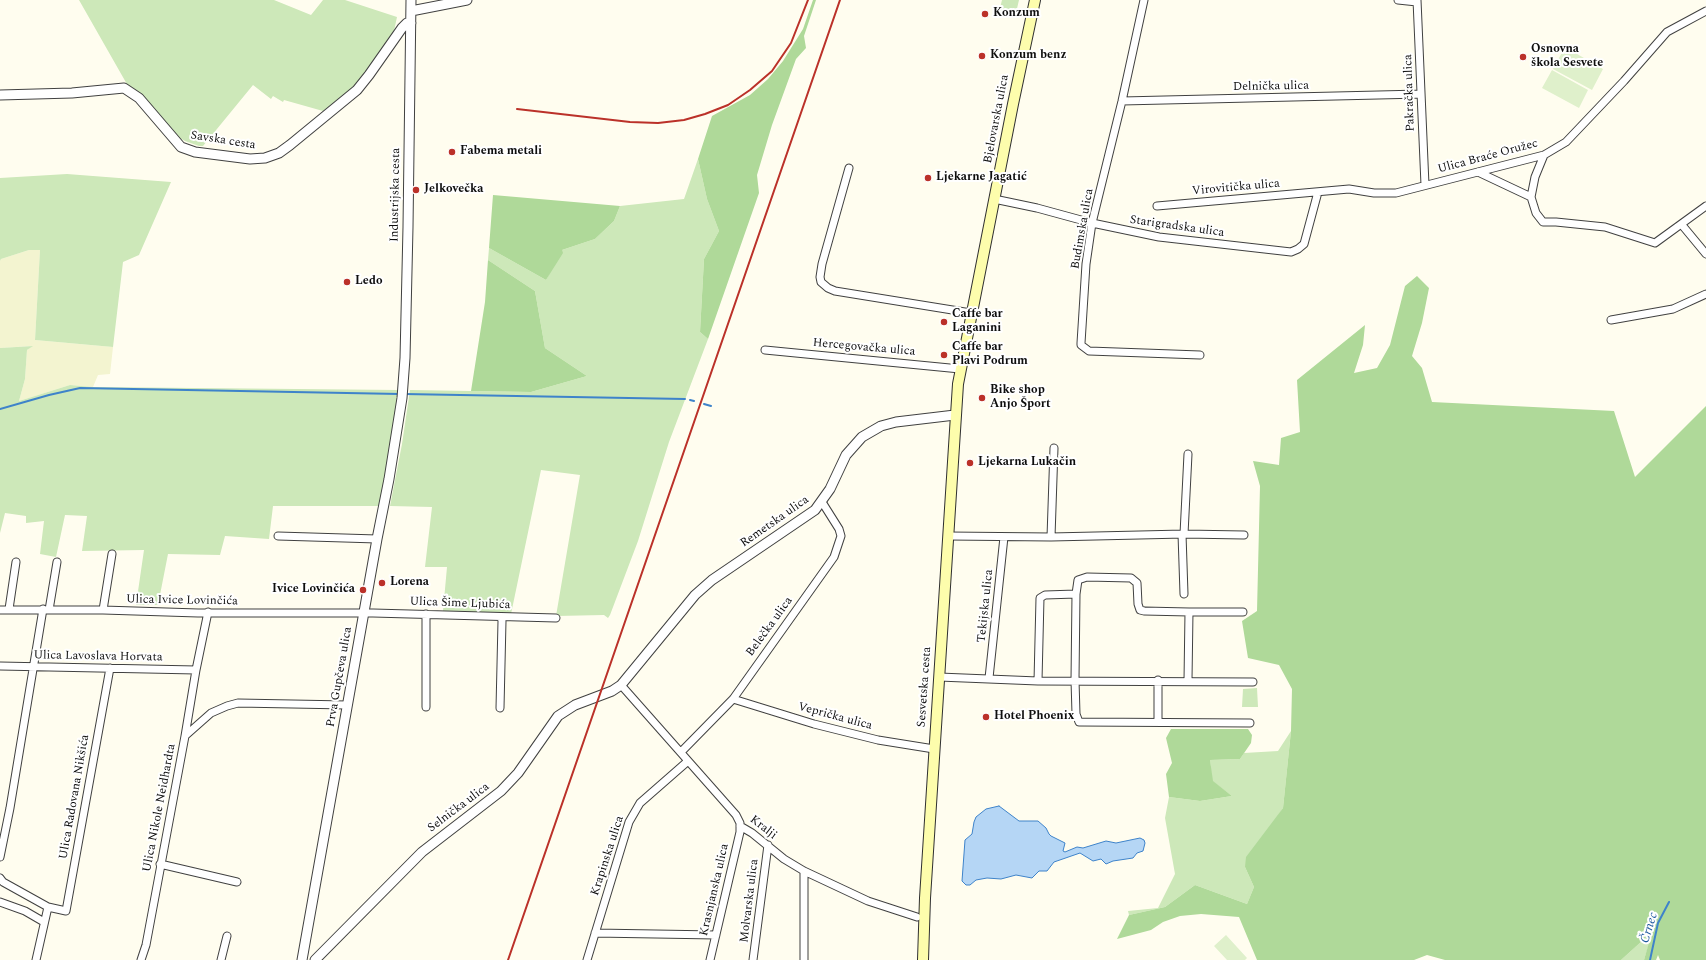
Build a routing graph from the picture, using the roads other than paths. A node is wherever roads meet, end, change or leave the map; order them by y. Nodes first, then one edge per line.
1 (411, 0) edge
2 (467, 0) edge
3 (1035, 0) edge
4 (1144, 0) edge
5 (1398, 0) edge
6 (1417, 1) edge
7 (411, 11) junction
8 (1706, 11) edge
9 (411, 23) junction
10 (1421, 94) junction
11 (0, 95) edge
12 (1122, 101) junction
13 (1544, 155) junction
14 (848, 168) dead end
15 (1478, 172) junction
16 (1425, 185) junction
17 (1318, 192) junction
18 (1530, 198) junction
19 (998, 200) junction
20 (1157, 206) dead end
21 (1706, 206) edge
22 (1092, 223) junction
23 (1682, 225) junction
24 (1706, 254) edge
25 (1706, 294) edge
26 (971, 313) junction
27 (1611, 320) dead end
28 (765, 350) dead end
29 (1200, 355) dead end
30 (960, 369) junction
31 (403, 394) joint
32 (955, 415) junction
33 (1054, 448) dead end
34 (1188, 454) dead end
35 (822, 502) junction
36 (1183, 534) junction
37 (1244, 535) dead end
38 (278, 536) dead end
39 (948, 536) junction
40 (1004, 537) junction
41 (1051, 537) junction
42 (377, 539) junction
43 (112, 554) dead end
44 (16, 562) dead end
45 (57, 562) dead end
46 (1076, 594) junction
47 (1184, 594) dead end
48 (8, 609) junction
49 (0, 610) edge
50 (46, 610) junction
51 (103, 610) junction
52 (208, 612) junction
53 (1189, 612) junction
54 (1242, 612) dead end
55 (364, 613) junction
56 (426, 614) junction
57 (501, 617) junction
58 (556, 618) dead end
59 (0, 666) edge
60 (35, 666) junction
61 (110, 668) junction
62 (196, 670) junction
63 (939, 677) junction
64 (989, 678) junction
65 (1038, 680) junction
66 (1075, 680) junction
67 (1158, 680) junction
68 (1188, 680) junction
69 (1252, 682) dead end
70 (621, 685) junction
71 (733, 698) junction
72 (347, 705) junction
73 (426, 707) dead end
74 (500, 708) dead end
75 (1158, 722) junction
76 (1250, 723) dead end
77 (185, 736) junction
78 (934, 748) junction
79 (681, 752) junction
80 (688, 761) junction
81 (740, 826) junction
82 (768, 845) junction
83 (0, 857) edge
84 (160, 864) junction
85 (804, 872) junction
86 (0, 878) edge
87 (237, 882) dead end
88 (0, 902) edge
89 (48, 908) junction
90 (917, 917) dead end
91 (44, 922) junction
92 (595, 933) junction
93 (716, 935) junction
94 (227, 936) dead end
95 (36, 960) edge
96 (141, 960) edge
97 (221, 960) edge
98 (302, 960) edge
99 (315, 960) edge
100 (587, 960) edge
101 (710, 960) edge
102 (753, 960) edge
103 (804, 960) edge
104 (923, 960) edge

1 - 7 street, Industrijska cesta
2 - 7 street
3 - 19 main road, Bjelovarska ulica
4 - 12 street, Budimska ulica
5 - 6 street
6 - 10 street, Pakračka ulica
7 - 9 street, Industrijska cesta
8 - 13 street, Ulica Braće Oružec
9 - 11 street, Savska cesta
9 - 31 street, Industrijska cesta
10 - 12 street, Delnička ulica
10 - 16 street, Pakračka ulica
12 - 22 street, Budimska ulica
13 - 15 street, Ulica Braće Oružec
13 - 18 street
14 - 26 street
15 - 16 street, Ulica Braće Oružec
15 - 18 street
16 - 17 street, Ulica Braće Oružec
17 - 20 street, Virovitička ulica
17 - 22 street, Starigradska ulica
18 - 23 street
19 - 22 street, Starigradska ulica
19 - 26 main road, Bjelovarska ulica
21 - 23 street
22 - 29 street, Budimska ulica
23 - 24 street
25 - 27 street
26 - 30 main road, Bjelovarska ulica
28 - 30 street, Hercegovačka ulica
30 - 32 main road, Bjelovarska ulica
31 - 42 street, Prva Gupčeva ulica
32 - 35 street, Remetska ulica
32 - 39 main road, Sesvetska cesta
33 - 41 street
34 - 36 street
35 - 70 street, Remetska ulica
35 - 71 street, Belečka ulica
36 - 37 street
36 - 41 street
36 - 47 street
38 - 42 street
39 - 40 street
39 - 63 main road, Sesvetska cesta
40 - 41 street
40 - 64 street, Tekijska ulica
42 - 55 street, Prva Gupčeva ulica
43 - 51 street
44 - 48 street
45 - 50 street
46 - 53 street
46 - 65 street
46 - 66 street
48 - 49 street, Ulica Ivice Lovinčića
48 - 50 street, Ulica Ivice Lovinčića
50 - 51 street, Ulica Ivice Lovinčića
50 - 60 street
51 - 52 street, Ulica Ivice Lovinčića
52 - 55 street, Ulica Ivice Lovinčića
52 - 62 street
53 - 54 street
53 - 68 street
55 - 56 street, Ulica Šime Ljubića
55 - 72 street, Prva Gupčeva ulica
56 - 57 street, Ulica Šime Ljubića
56 - 73 street
57 - 58 street, Ulica Šime Ljubića
57 - 74 street
59 - 60 street, Ulica Lavoslava Horvata
60 - 61 street, Ulica Lavoslava Horvata
60 - 83 street
61 - 62 street, Ulica Lavoslava Horvata
61 - 89 street, Ulica Radovana Nikšića
62 - 77 street
63 - 64 street
63 - 78 main road, Sesvetska cesta
64 - 65 street
65 - 66 street
66 - 67 street
66 - 75 street
67 - 68 street
67 - 75 street
68 - 69 street
70 - 79 street, Kralji
70 - 99 street, Selnička ulica
71 - 78 street, Veprička ulica
71 - 79 street, Belečka ulica
72 - 77 street, Ulica Nikole Neidhardta
72 - 98 street, Prva Gupčeva ulica
75 - 76 street
77 - 84 street, Ulica Nikole Neidhardta
78 - 104 main road, Sesvetska cesta
79 - 80 street, Kralji
80 - 81 street, Kralji
80 - 92 street, Krapinska ulica
81 - 82 street, Kralji
81 - 93 street, Krasnjanska ulica
82 - 85 street, Kralji
82 - 102 street, Molvarska ulica
84 - 87 street
84 - 96 street, Ulica Nikole Neidhardta
85 - 90 street, Kralji
85 - 103 street
86 - 89 street
88 - 91 street
89 - 91 street
91 - 95 street
92 - 93 street
92 - 100 street, Krapinska ulica
93 - 101 street, Krasnjanska ulica
94 - 97 street

